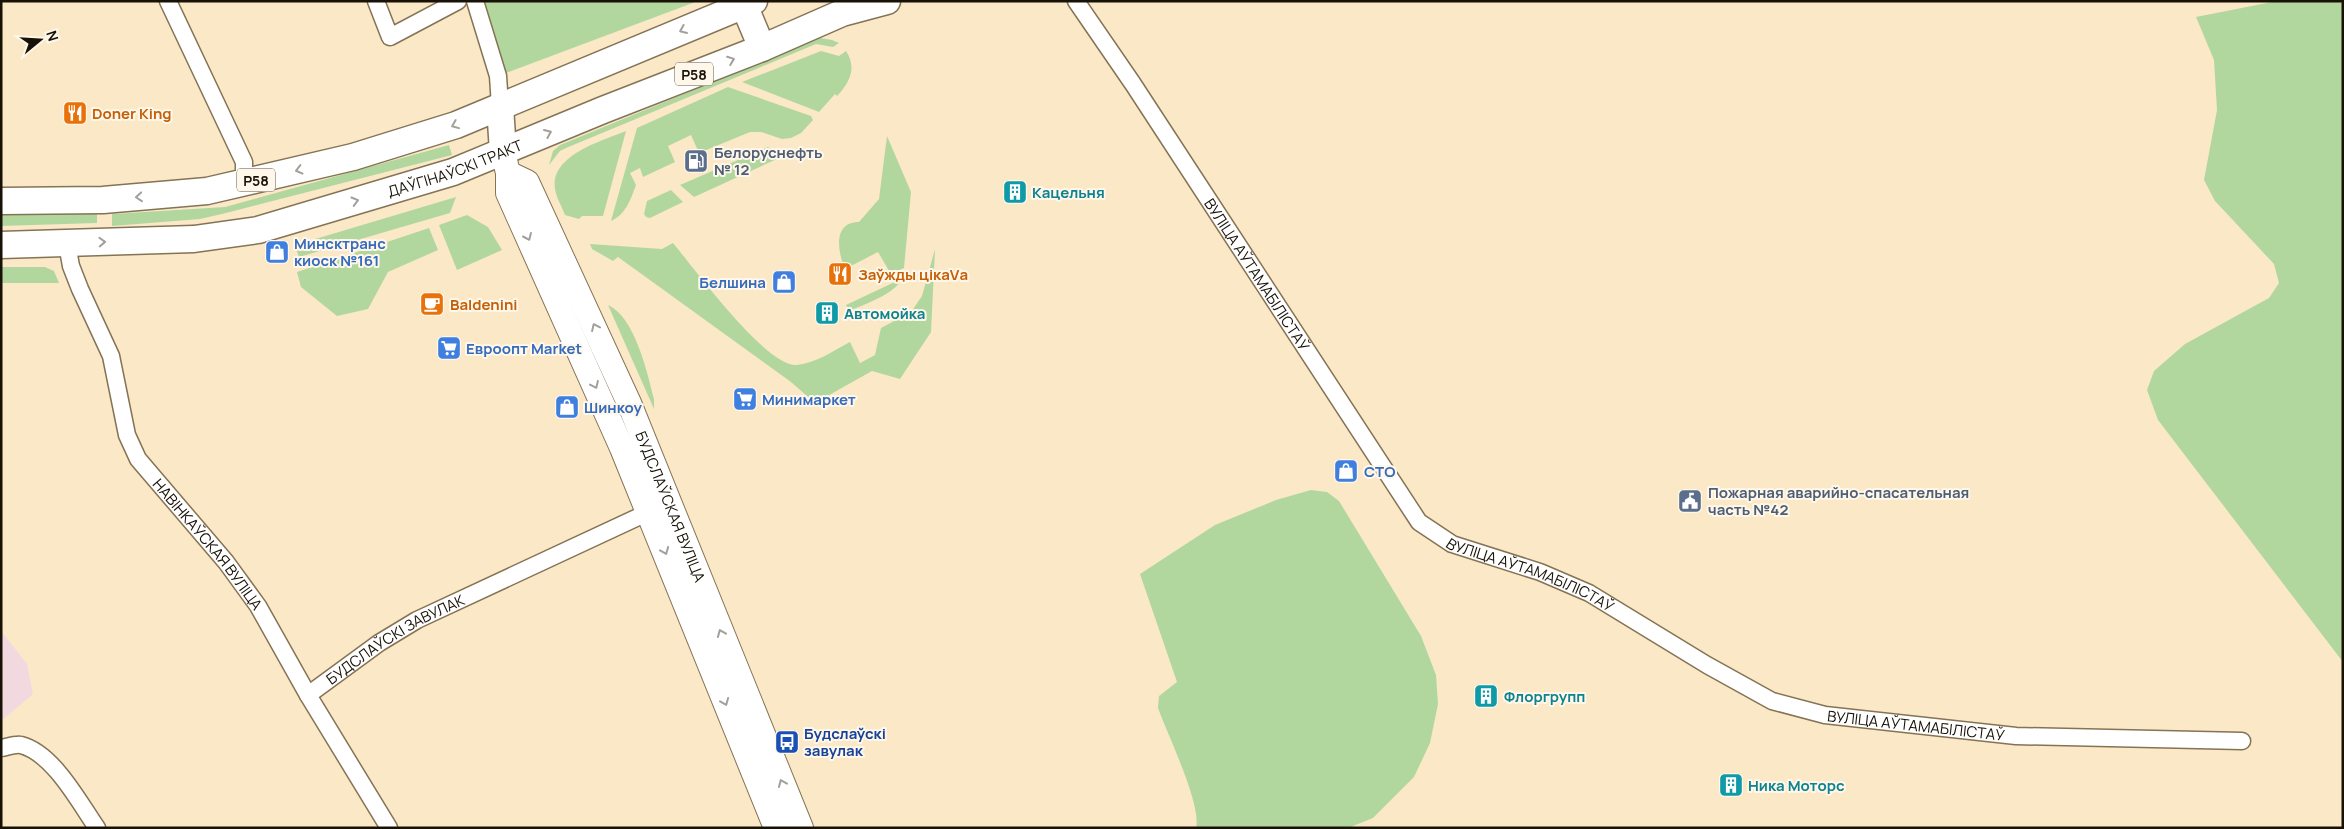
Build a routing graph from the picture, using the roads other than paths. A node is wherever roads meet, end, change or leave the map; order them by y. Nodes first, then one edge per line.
1 (168, 1) edge
2 (376, 1) edge
3 (458, 1) edge
4 (475, 1) edge
5 (887, 1) edge
6 (1076, 1) edge
7 (749, 3) edge
8 (762, 48) junction
9 (500, 106) junction
10 (506, 162) junction
11 (244, 184) junction
12 (1, 201) edge
13 (67, 244) junction
14 (1, 245) edge
15 (649, 512) junction
16 (308, 695) junction
17 (2242, 741) dead end
18 (1, 748) edge
19 (97, 828) edge
20 (389, 828) edge
21 (776, 828) edge
22 (801, 828) edge

1 - 11 street
2 - 3 street
4 - 9 street
5 - 8 main road, ДАЎГІНАЎСКІ ТРАКТ / Р58
6 - 17 street, ВУЛІЦА АЎТАМАБІЛІСТАЎ
7 - 8 main road
7 -> 9 main road, Р58
10 -> 8 main road, ДАЎГІНАЎСКІ ТРАКТ / Р58
9 - 10 main road
9 -> 11 main road, Р58
13 -> 10 main road, ДАЎГІНАЎСКІ ТРАКТ / Р58
10 -> 15 main road, БУДСЛАЎСКАЯ ВУЛІЦА
22 -> 10 main road, БУДСЛАЎСКАЯ ВУЛІЦА
11 -> 12 main road, Р58
13 - 14 main road, ДАЎГІНАЎСКІ ТРАКТ / Р58
13 - 16 street, НАВІНКАЎСКАЯ ВУЛІЦА
15 - 16 street, БУДСЛАЎСКІ ЗАВУЛАК
15 -> 21 main road, БУДСЛАЎСКАЯ ВУЛІЦА
16 - 20 street, НАВІНКАЎСКАЯ ВУЛІЦА
18 - 19 street

